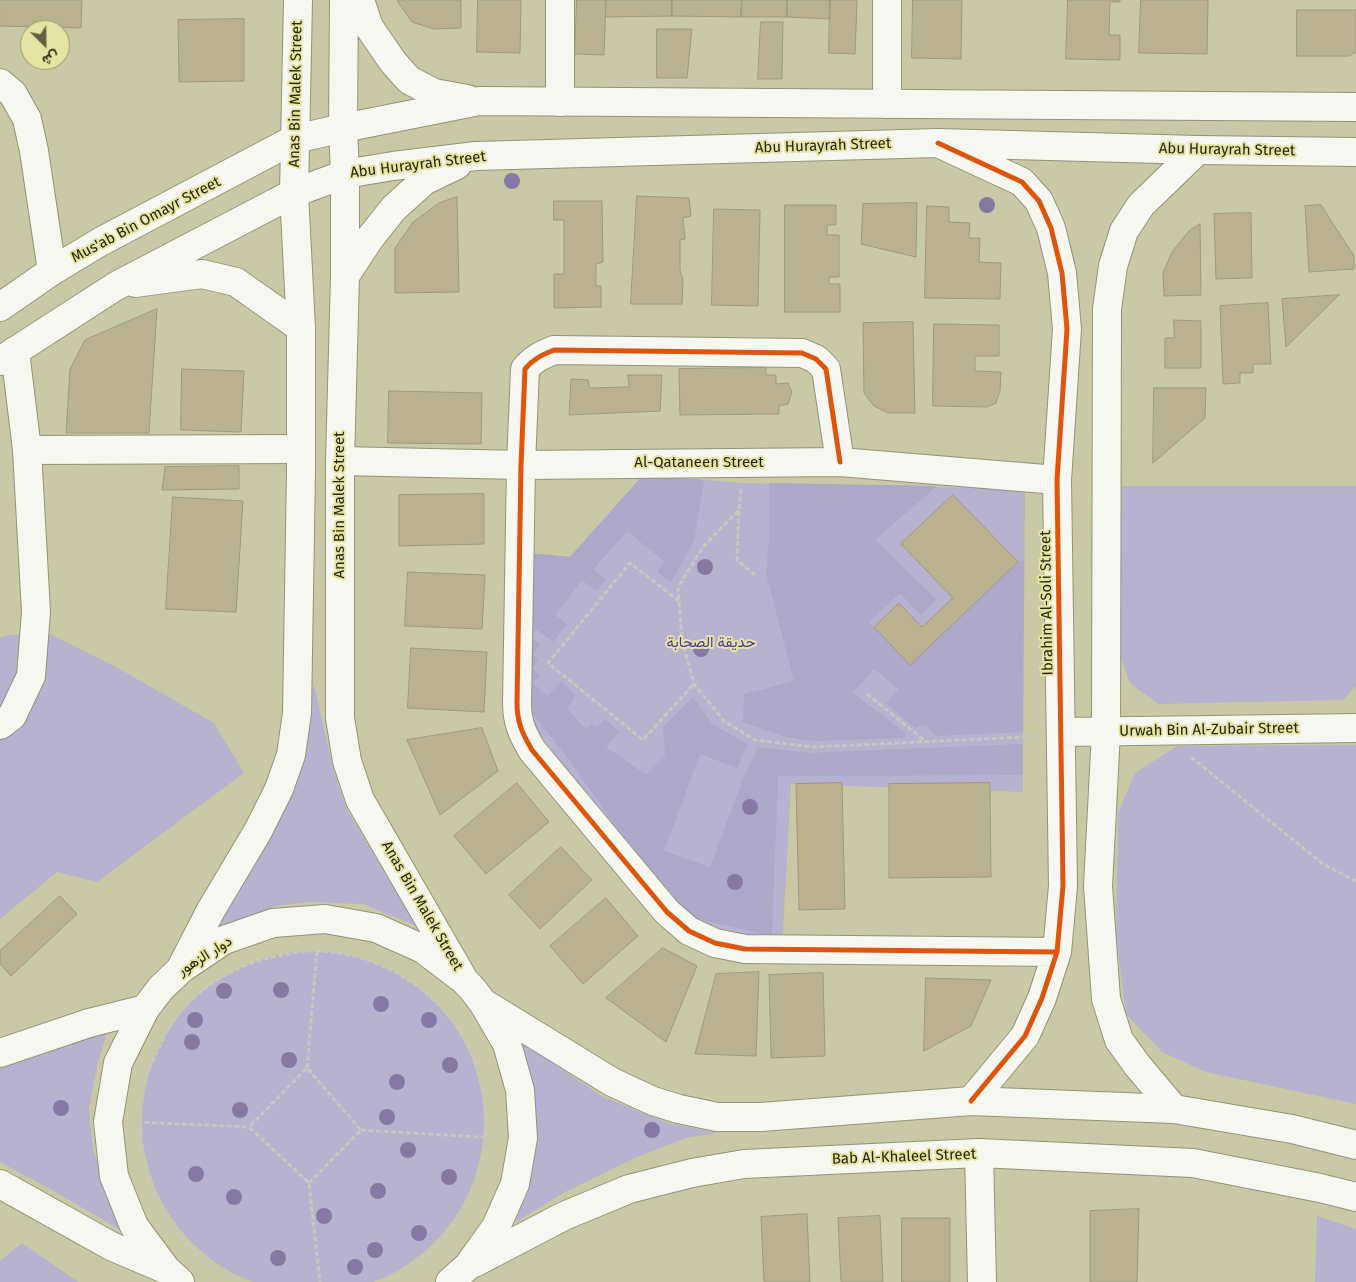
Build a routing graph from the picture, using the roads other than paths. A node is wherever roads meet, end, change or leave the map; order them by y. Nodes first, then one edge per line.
1 (298, 0) edge
2 (344, 0) edge
3 (360, 0) edge
4 (560, 0) edge
5 (887, 0) edge
6 (0, 82) edge
7 (478, 101) junction
8 (560, 102) junction
9 (887, 104) junction
10 (1356, 107) edge
11 (343, 128) junction
12 (295, 139) junction
13 (938, 143) junction
14 (1198, 150) junction
15 (1356, 152) edge
16 (476, 156) junction
17 (345, 174) junction
18 (294, 193) junction
19 (52, 271) junction
20 (345, 276) junction
21 (116, 286) junction
22 (0, 307) edge
23 (301, 328) junction
24 (7, 356) edge
25 (300, 449) junction
26 (27, 450) junction
27 (340, 461) junction
28 (840, 462) junction
29 (521, 465) junction
30 (1057, 480) junction
31 (0, 725) edge
32 (1356, 728) edge
33 (1062, 732) junction
34 (1106, 732) junction
35 (1057, 952) junction
36 (181, 969) junction
37 (464, 980) junction
38 (483, 1003) junction
39 (144, 1009) junction
40 (0, 1053) edge
41 (971, 1101) junction
42 (1174, 1109) junction
43 (1356, 1146) edge
44 (979, 1153) junction
45 (0, 1184) edge
46 (1356, 1196) edge
47 (173, 1276) edge
48 (456, 1278) edge
49 (982, 1282) edge

1 - 12 main road, Anas Bin Malek Street
2 - 11 main road, Anas Bin Malek Street
3 - 7 main road
4 - 8 main road
5 - 9 main road
6 - 19 main road
7 - 8 main road
7 - 11 main road
8 - 9 main road
9 - 10 main road
11 - 12 main road
11 - 17 main road, Anas Bin Malek Street
12 - 18 main road, Anas Bin Malek Street
12 - 19 main road, Mus'ab Bin Omayr Street
13 - 14 main road, Abu Hurayrah Street
13 - 16 main road, Abu Hurayrah Street
13 - 30 main road, Ibrahim Al-Soli Street
14 - 15 main road, Abu Hurayrah Street
14 - 34 main road
16 - 17 main road, Abu Hurayrah Street
16 - 20 main road
17 - 18 main road, Abu Hurayrah Street
17 - 20 main road, Anas Bin Malek Street
18 - 21 main road
18 - 23 main road, Anas Bin Malek Street
19 - 22 main road, Mus'ab Bin Omayr Street
20 - 27 main road, Anas Bin Malek Street
21 - 23 main road
21 - 24 main road
23 - 25 main road, Anas Bin Malek Street
24 - 26 main road
25 - 26 main road
25 - 36 main road, Anas Bin Malek Street
26 - 31 main road
27 - 29 main road, Al-Qataneen Street
27 - 37 main road, Anas Bin Malek Street
28 - 29 main road, Al-Qataneen Street
28 - 29 main road
28 - 30 main road, Al-Qataneen Street
29 - 35 main road
30 - 33 main road, Ibrahim Al-Soli Street
32 - 34 main road, Urwah Bin Al-Zubair Street
33 - 34 main road, Urwah Bin Al-Zubair Street
33 - 35 main road, Ibrahim Al-Soli Street
34 - 42 main road
35 - 41 main road, Ibrahim Al-Soli Street
36 - 37 main road, دوار الزهور
36 - 39 main road, دوار الزهور
37 - 38 main road, دوار الزهور
38 - 41 main road
38 - 48 main road, دوار الزهور
39 - 40 main road
39 - 47 main road, دوار الزهور
41 - 42 main road
42 - 43 main road
44 - 46 main road, Bab Al-Khaleel Street
44 - 48 main road, Bab Al-Khaleel Street
44 - 49 main road
45 - 47 main road

